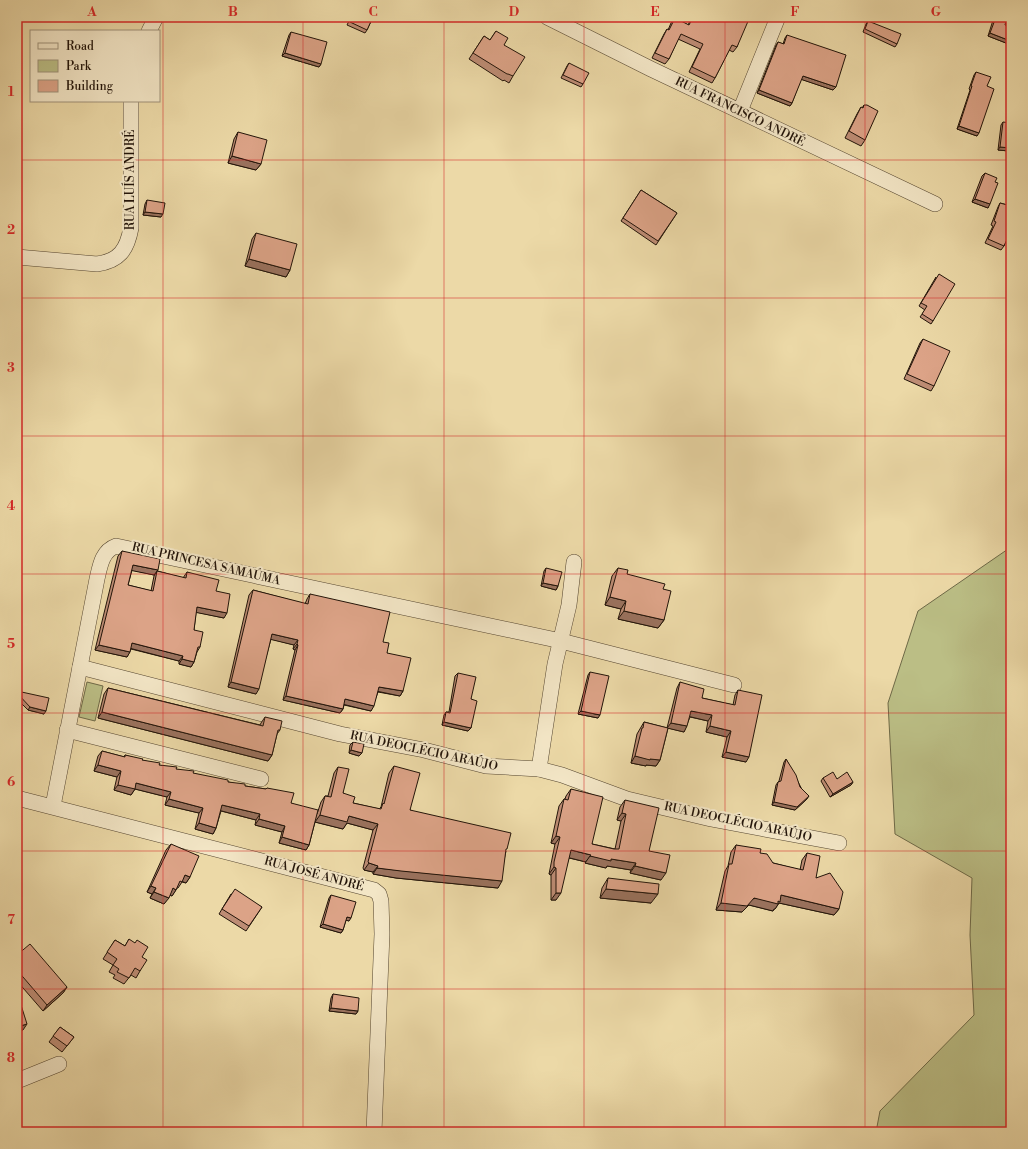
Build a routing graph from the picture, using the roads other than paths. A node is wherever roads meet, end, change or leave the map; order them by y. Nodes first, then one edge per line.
1 (156, 17) edge
2 (547, 17) edge
3 (778, 17) edge
4 (150, 30) edge
5 (131, 102) edge
6 (740, 111) junction
7 (935, 204) dead end
8 (17, 257) edge
9 (574, 562) dead end
10 (561, 642) junction
11 (80, 667) junction
12 (734, 685) dead end
13 (67, 730) junction
14 (539, 769) junction
15 (261, 779) dead end
16 (17, 798) edge
17 (53, 806) junction
18 (839, 843) dead end
19 (59, 1064) dead end
20 (17, 1081) edge
21 (374, 1132) edge

1 - 4 street
2 - 6 street, RUA FRANCISCO ANDRÉ
3 - 6 street
5 - 8 street, RUA LUÍS ANDRÉ
6 - 7 street, RUA FRANCISCO ANDRÉ
9 - 10 street
10 - 11 street, RUA PRINCESA SAMAÚMA
10 - 12 street, RUA PRINCESA SAMAÚMA
10 - 14 street
11 - 13 street, RUA PRINCESA SAMAÚMA
11 - 14 street, RUA DEOCLÉCIO ARAÚJO
13 - 15 street
13 - 17 street, RUA PRINCESA SAMAÚMA
14 - 18 street, RUA DEOCLÉCIO ARAÚJO
16 - 17 street, RUA JOSÉ ANDRÉ
17 - 21 street, RUA JOSÉ ANDRÉ
19 - 20 street

